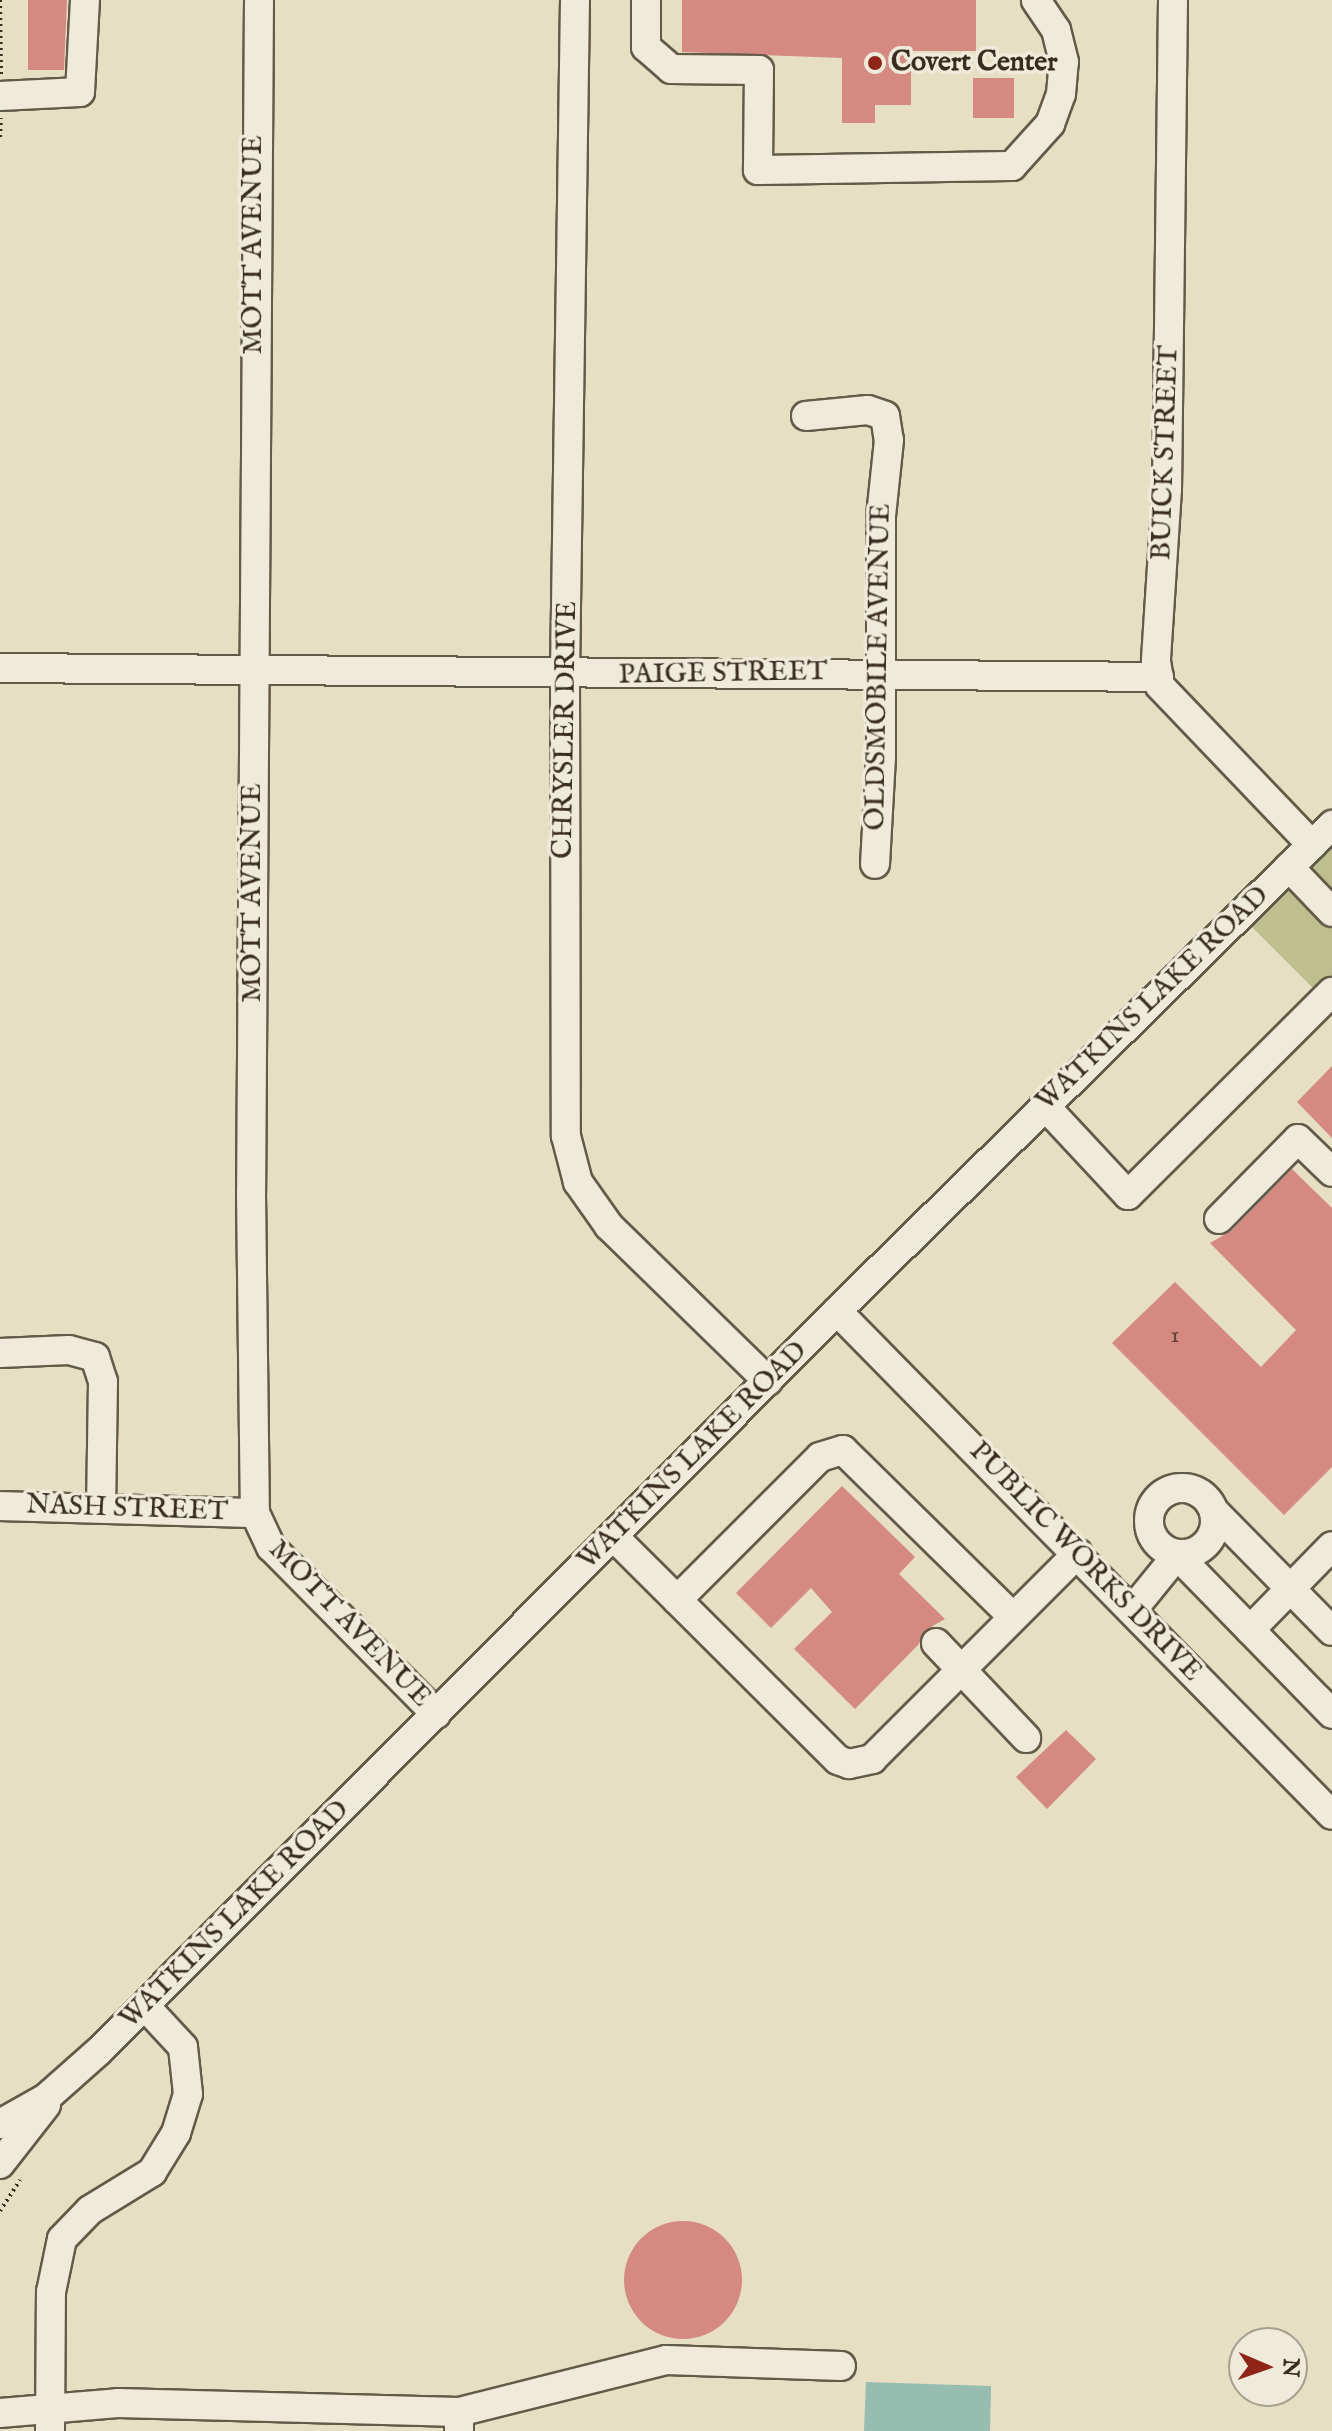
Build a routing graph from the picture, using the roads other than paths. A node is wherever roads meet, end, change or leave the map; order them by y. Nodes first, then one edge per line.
1 (85, 0) edge
2 (259, 0) edge
3 (575, 0) edge
4 (646, 0) edge
5 (1036, 0) edge
6 (1173, 0) edge
7 (0, 96) edge
8 (806, 416) dead end
9 (0, 668) edge
10 (254, 672) junction
11 (880, 672) junction
12 (565, 676) junction
13 (1159, 677) junction
14 (1322, 835) edge
15 (875, 864) dead end
16 (1289, 867) junction
17 (1332, 912) edge
18 (1332, 992) edge
19 (1044, 1105) junction
20 (1332, 1172) edge
21 (1219, 1219) dead end
22 (837, 1311) junction
23 (0, 1353) edge
24 (768, 1381) junction
25 (0, 1506) edge
26 (101, 1508) junction
27 (1214, 1511) junction
28 (255, 1513) junction
29 (613, 1536) junction
30 (1332, 1546) edge
31 (1078, 1553) junction
32 (1177, 1555) junction
33 (1289, 1589) junction
34 (677, 1600) junction
35 (1134, 1608) junction
36 (1012, 1616) junction
37 (1250, 1630) junction
38 (1332, 1631) edge
39 (936, 1643) dead end
40 (960, 1668) junction
41 (436, 1714) junction
42 (1332, 1714) edge
43 (1026, 1738) dead end
44 (1332, 1815) edge
45 (145, 2006) junction
46 (57, 2090) junction
47 (0, 2124) edge
48 (0, 2164) edge
49 (841, 2366) dead end
50 (0, 2413) edge
51 (51, 2420) edge
52 (459, 2421) edge

1 - 7 street
2 - 10 street, MOTT AVENUE
3 - 12 street, CHRYSLER DRIVE
4 - 5 street
6 - 13 street, BUICK STREET
8 - 11 street, OLDSMOBILE AVENUE
9 - 10 street, PAIGE STREET
10 - 12 street, PAIGE STREET
10 - 28 street, MOTT AVENUE
11 - 12 street, PAIGE STREET
11 - 13 street, PAIGE STREET
11 - 15 street, OLDSMOBILE AVENUE
12 - 24 street, CHRYSLER DRIVE
13 - 14 street
14 - 16 street, WATKINS LAKE ROAD
16 - 17 street
16 - 19 street, WATKINS LAKE ROAD
18 - 19 street
19 - 22 street, WATKINS LAKE ROAD
20 - 21 street
22 - 24 street, WATKINS LAKE ROAD
22 - 31 street, PUBLIC WORKS DRIVE
23 - 26 street
24 - 29 street, WATKINS LAKE ROAD
25 - 26 street, NASH STREET
26 - 28 street, NASH STREET
27 - 32 street
27 - 32 street
27 - 33 street
28 - 41 street, MOTT AVENUE
29 - 34 street
29 - 41 street, WATKINS LAKE ROAD
30 - 33 street
31 - 35 street, PUBLIC WORKS DRIVE
31 - 36 street
32 - 35 street
32 - 37 street
33 - 37 street
33 - 38 street
34 - 36 street
34 - 40 street
35 - 44 street, PUBLIC WORKS DRIVE
36 - 40 street
37 - 42 street
39 - 40 street
40 - 43 street
41 - 45 street, WATKINS LAKE ROAD
45 - 46 street, WATKINS LAKE ROAD
45 - 51 street
46 - 47 street, WATKINS LAKE ROAD
46 - 48 street, WATKINS LAKE ROAD
49 - 52 street
50 - 51 street
51 - 52 street

